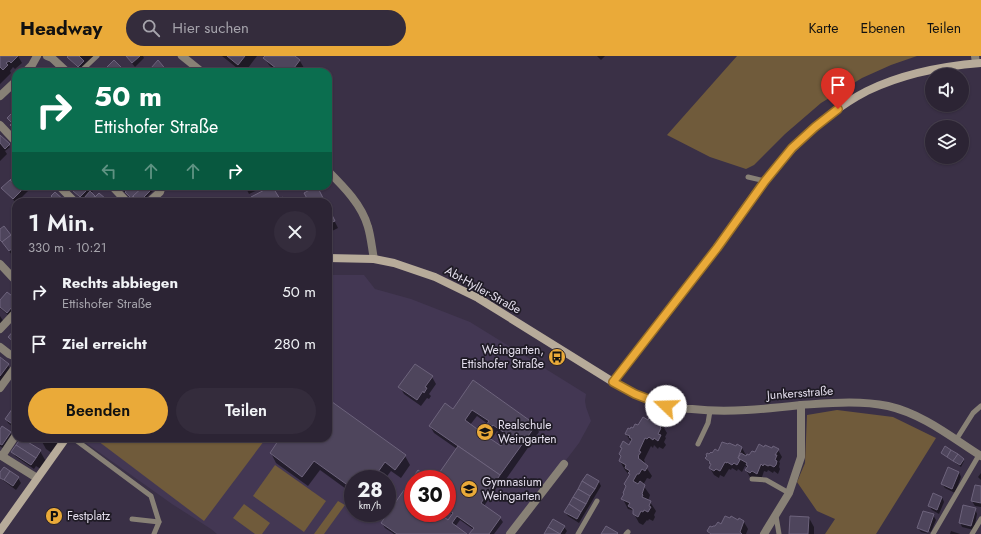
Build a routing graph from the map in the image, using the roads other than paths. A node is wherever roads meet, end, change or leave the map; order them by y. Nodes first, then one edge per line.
1 (37, 56) edge
2 (48, 56) edge
3 (97, 56) edge
4 (182, 56) edge
5 (977, 61) edge
6 (29, 68) edge
7 (63, 68) edge
8 (84, 68) edge
9 (197, 68) edge
10 (12, 86) edge
11 (0, 96) edge
12 (0, 125) edge
13 (12, 138) edge
14 (332, 175) edge
15 (748, 177) dead end
16 (765, 181) junction
17 (63, 190) edge
18 (116, 190) edge
19 (161, 190) edge
20 (71, 198) edge
21 (123, 198) edge
22 (153, 198) edge
23 (332, 258) edge
24 (374, 259) junction
25 (1, 266) edge
26 (12, 277) edge
27 (12, 316) edge
28 (0, 329) edge
29 (0, 347) edge
30 (12, 355) edge
31 (12, 372) edge
32 (613, 382) junction
33 (0, 388) edge
34 (801, 405) junction
35 (981, 406) edge
36 (710, 411) junction
37 (12, 440) edge
38 (956, 440) junction
39 (63, 442) edge
40 (78, 442) edge
41 (698, 444) dead end
42 (1, 455) edge
43 (980, 456) edge
44 (564, 464) dead end
45 (36, 478) junction
46 (752, 479) dead end
47 (789, 494) junction
48 (597, 501) dead end
49 (776, 516) junction
50 (132, 519) dead end
51 (981, 519) edge
52 (159, 522) junction
53 (0, 531) edge
54 (154, 534) edge
55 (510, 534) edge
56 (578, 534) edge
57 (764, 534) edge
58 (780, 534) edge
59 (933, 534) edge
60 (972, 534) edge

1 - 6 street
2 - 7 street
3 - 8 lane
4 - 9 street
5 - 16 street
10 - 11 street
12 - 13 street
14 - 24 street
15 - 16 lane
16 - 32 street
17 - 20 street
18 - 21 street
19 - 22 street
23 - 24 street, Abt-Hyller-Straße
24 - 32 street, Abt-Hyller-Straße
25 - 26 street
27 - 28 street
29 - 30 street
31 - 33 street
32 - 36 street, Junkersstraße
34 - 36 street, Junkersstraße
34 - 38 street, Junkersstraße
34 - 47 street
35 - 38 lane
36 - 41 lane
37 - 42 street
38 - 43 street, Junkersstraße
39 - 45 street
40 - 52 lane
42 - 45 street
43 - 59 lane
44 - 55 street
45 - 53 street
46 - 47 lane
47 - 49 street
48 - 56 lane
49 - 57 street
49 - 58 lane
50 - 52 lane
51 - 60 lane
52 - 54 lane

